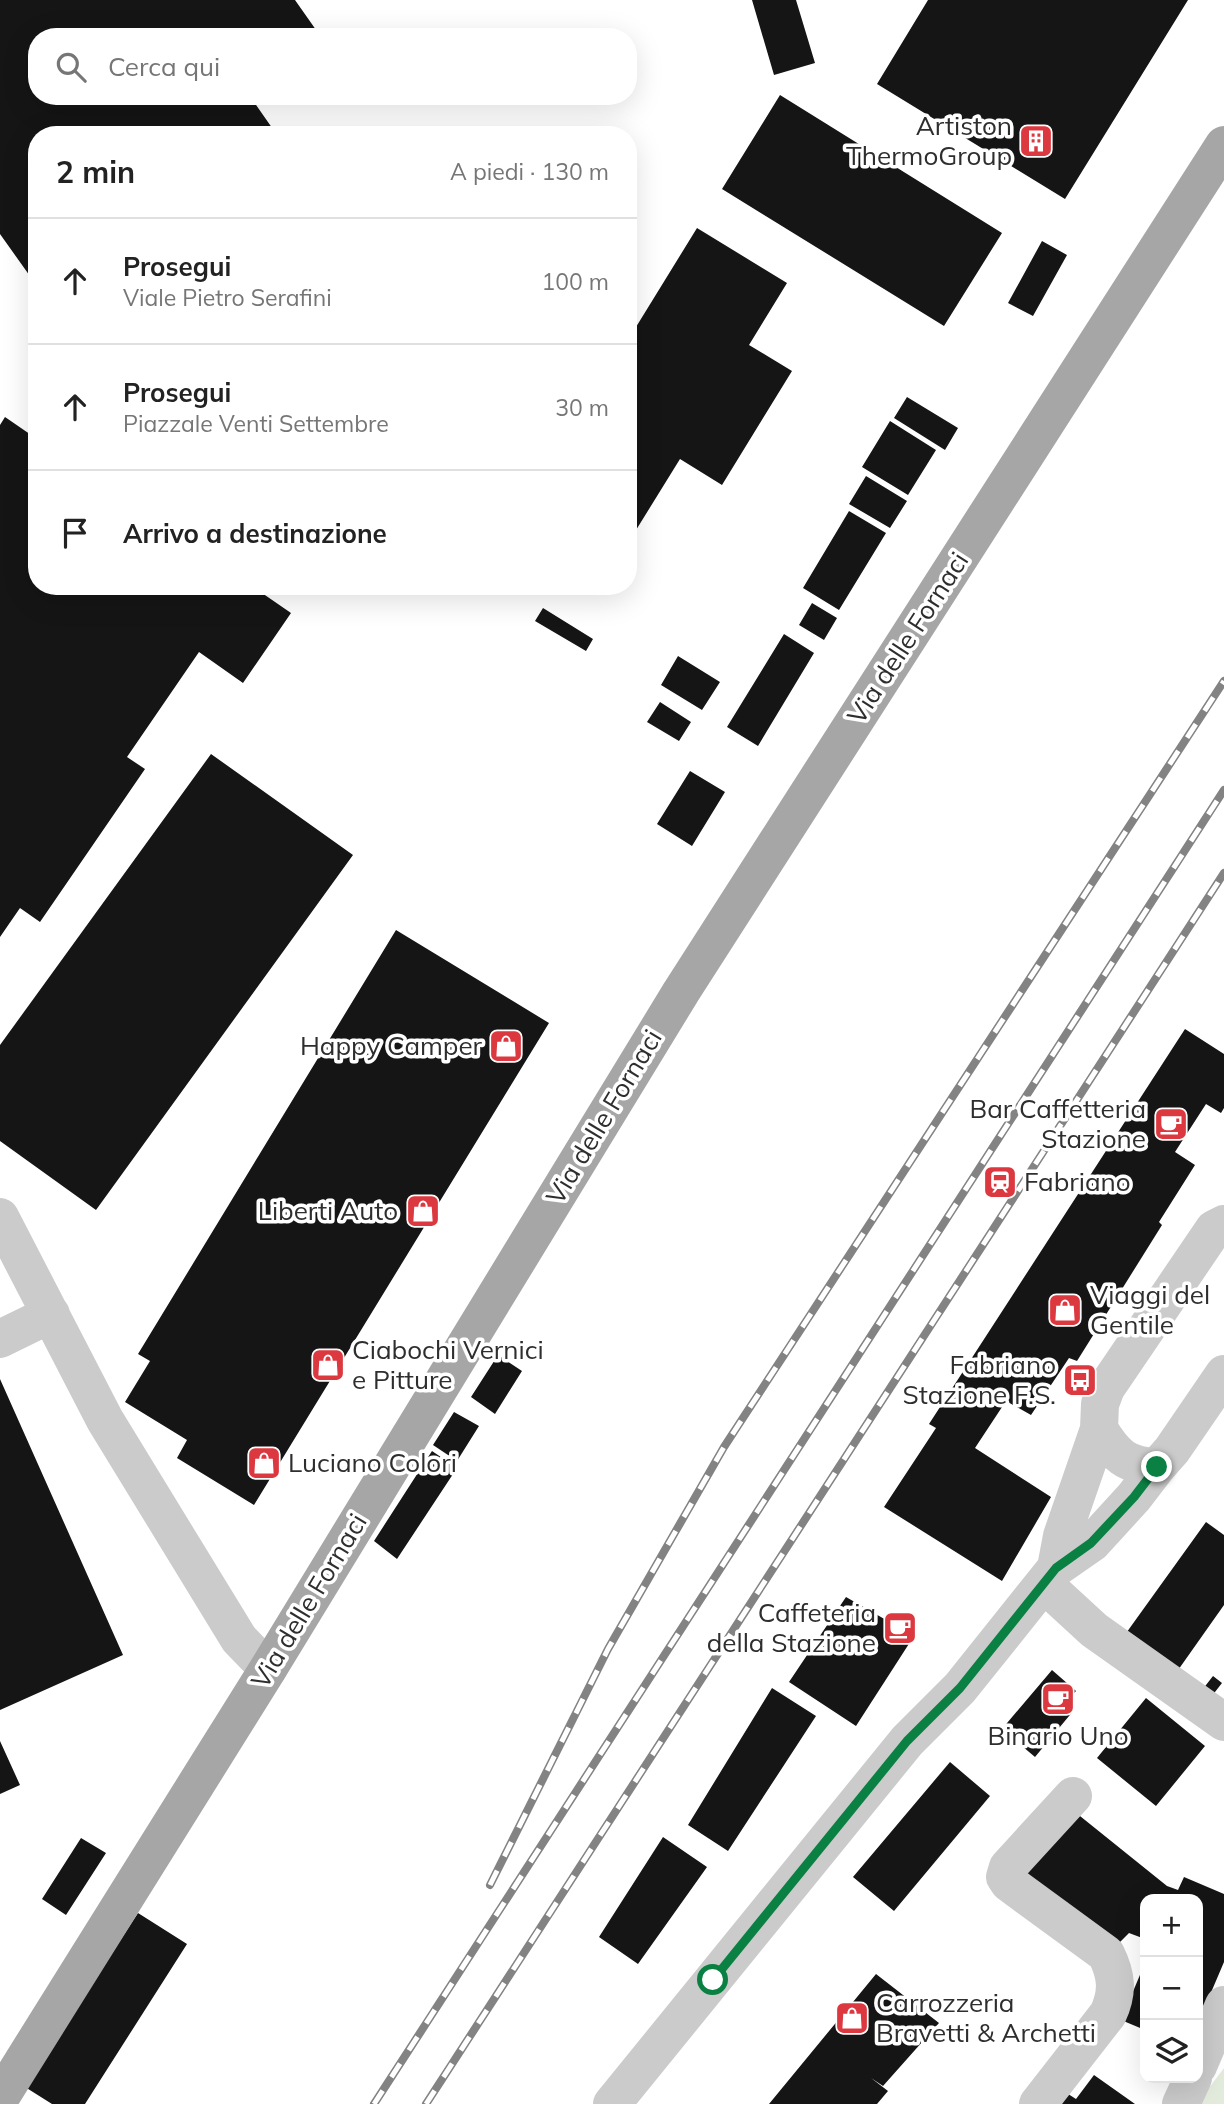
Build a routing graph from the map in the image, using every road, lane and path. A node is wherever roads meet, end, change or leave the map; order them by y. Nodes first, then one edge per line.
1 (1224, 145) edge
2 (0, 1217) edge
3 (1224, 1224) edge
4 (51, 1314) junction
5 (0, 1339) edge
6 (1222, 1379) edge
7 (1099, 1429) junction
8 (1157, 1467) junction
9 (1050, 1576) junction
10 (268, 1669) junction
11 (1224, 1722) edge
12 (1073, 1796) dead end
13 (1224, 2005) edge
14 (1203, 2054) edge
15 (1191, 2083) edge
16 (0, 2098) edge
17 (612, 2104) edge
18 (1038, 2104) edge
19 (1181, 2104) edge

1 - 10 main road, Via delle Fornaci
2 - 4 street
3 - 7 street
4 - 5 street
4 - 10 street
6 - 8 street
7 - 8 street
7 - 9 street
8 - 9 street
9 - 11 street
9 - 17 street
10 - 16 main road, Via delle Fornaci
12 - 18 street
13 - 14 street
15 - 19 street

